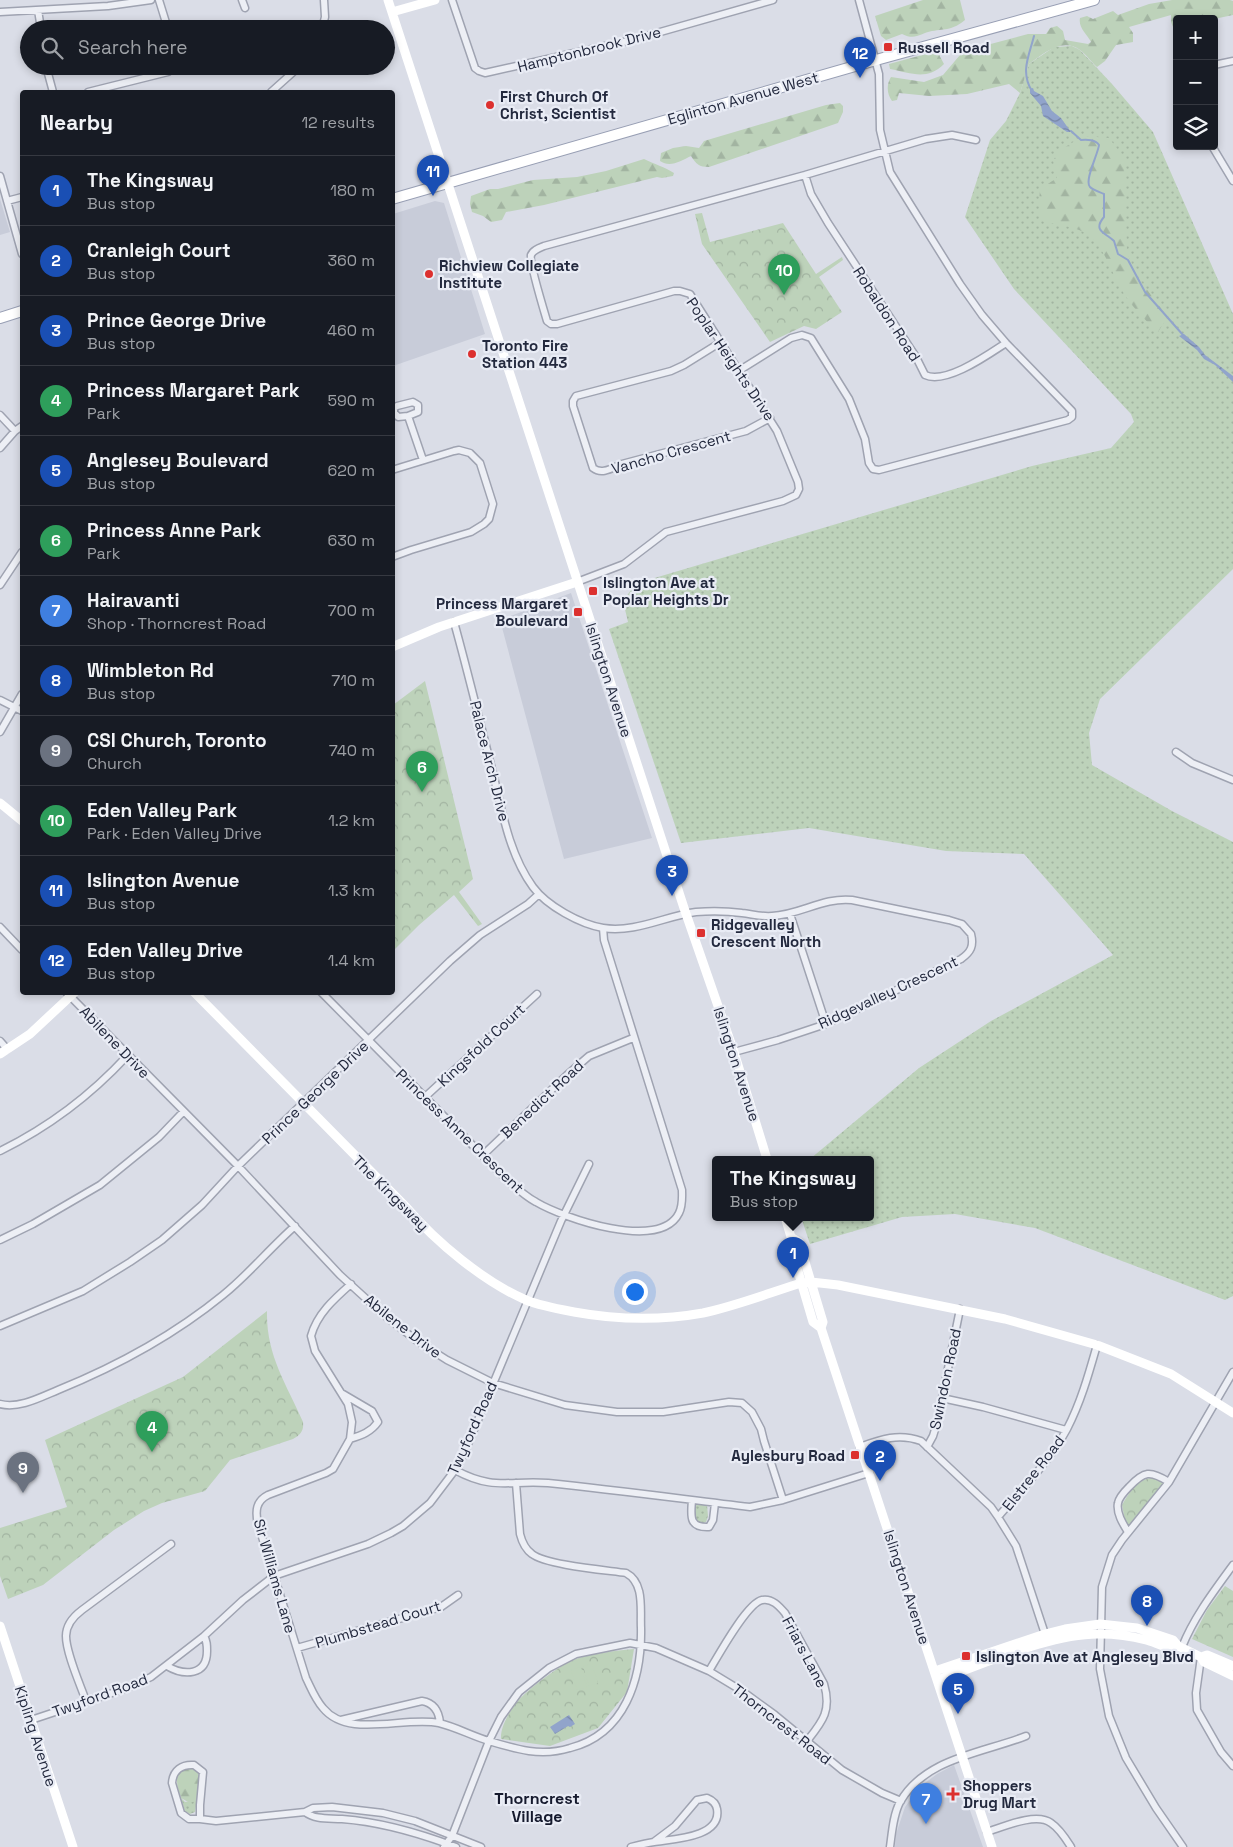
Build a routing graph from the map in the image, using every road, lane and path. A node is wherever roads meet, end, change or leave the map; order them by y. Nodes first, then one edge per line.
1 (151, 0) edge
2 (159, 0) edge
3 (242, 0) edge
4 (324, 0) edge
5 (388, 0) edge
6 (435, 0) edge
7 (452, 0) edge
8 (773, 0) edge
9 (859, 0) edge
10 (1094, 0) edge
11 (245, 8) dead end
12 (38, 10) junction
13 (0, 12) edge
14 (392, 12) junction
15 (40, 20) edge
16 (165, 20) edge
17 (324, 20) edge
18 (395, 20) edge
19 (395, 21) edge
20 (876, 60) junction
21 (1233, 61) edge
22 (1218, 64) edge
23 (49, 75) edge
24 (156, 75) edge
25 (290, 75) edge
26 (53, 90) edge
27 (96, 90) edge
28 (274, 90) edge
29 (976, 140) dead end
30 (1214, 150) edge
31 (884, 152) junction
32 (805, 175) junction
33 (0, 176) edge
34 (1233, 180) edge
35 (447, 182) junction
36 (20, 198) edge
37 (395, 198) edge
38 (7, 201) junction
39 (20, 247) edge
40 (20, 313) edge
41 (0, 318) edge
42 (721, 342) junction
43 (1006, 343) junction
44 (740, 370) junction
45 (0, 415) edge
46 (408, 416) dead end
47 (770, 418) junction
48 (20, 427) edge
49 (14, 431) junction
50 (0, 448) edge
51 (423, 460) junction
52 (395, 469) edge
53 (20, 555) edge
54 (395, 556) edge
55 (577, 582) junction
56 (0, 585) edge
57 (454, 622) junction
58 (395, 646) edge
59 (20, 697) edge
60 (0, 700) edge
61 (14, 706) junction
62 (20, 710) edge
63 (0, 732) edge
64 (1176, 752) dead end
65 (1233, 780) edge
66 (0, 803) edge
67 (20, 819) edge
68 (539, 894) junction
69 (686, 914) junction
70 (790, 914) junction
71 (0, 927) edge
72 (603, 928) junction
73 (20, 948) edge
74 (537, 994) dead end
75 (69, 995) edge
76 (71, 995) edge
77 (197, 995) edge
78 (324, 995) edge
79 (826, 1024) junction
80 (633, 1038) junction
81 (368, 1040) junction
82 (0, 1041) edge
83 (3, 1052) edge
84 (734, 1052) junction
85 (127, 1056) junction
86 (425, 1097) junction
87 (304, 1104) junction
88 (183, 1112) junction
89 (0, 1151) edge
90 (482, 1155) junction
91 (766, 1156) edge
92 (589, 1164) dead end
93 (238, 1166) junction
94 (564, 1214) junction
95 (786, 1221) edge
96 (294, 1226) junction
97 (791, 1237) junction
98 (0, 1240) edge
99 (811, 1282) junction
100 (801, 1283) junction
101 (351, 1284) junction
102 (528, 1300) junction
103 (960, 1309) junction
104 (0, 1326) edge
105 (821, 1328) junction
106 (1098, 1345) junction
107 (1233, 1372) edge
108 (493, 1383) junction
109 (342, 1393) junction
110 (942, 1398) junction
111 (1215, 1402) junction
112 (0, 1404) edge
113 (1233, 1413) edge
114 (1066, 1430) junction
115 (350, 1439) junction
116 (927, 1447) junction
117 (860, 1448) junction
118 (455, 1470) junction
119 (868, 1473) junction
120 (1168, 1482) junction
121 (516, 1483) junction
122 (692, 1500) junction
123 (783, 1500) junction
124 (715, 1503) junction
125 (998, 1517) junction
126 (1128, 1532) junction
127 (171, 1544) dead end
128 (1233, 1564) edge
129 (274, 1576) junction
130 (458, 1595) dead end
131 (1100, 1624) junction
132 (0, 1627) edge
133 (1099, 1634) junction
134 (204, 1636) junction
135 (1046, 1638) junction
136 (642, 1645) junction
137 (1180, 1646) junction
138 (297, 1648) junction
139 (1201, 1657) junction
140 (167, 1666) junction
141 (1233, 1666) edge
142 (709, 1671) junction
143 (934, 1671) junction
144 (1233, 1676) edge
145 (938, 1680) junction
146 (86, 1701) junction
147 (31, 1720) junction
148 (341, 1720) junction
149 (440, 1723) junction
150 (1026, 1736) dead end
151 (489, 1741) junction
152 (807, 1742) junction
153 (961, 1758) junction
154 (1233, 1766) edge
155 (901, 1801) junction
156 (305, 1812) junction
157 (200, 1818) junction
158 (987, 1832) junction
159 (452, 1836) junction
160 (657, 1844) edge
161 (446, 1845) edge
162 (72, 1847) edge
163 (456, 1847) edge
164 (481, 1847) edge
165 (631, 1847) edge
166 (890, 1847) edge
167 (992, 1847) edge
168 (1071, 1847) edge
169 (1183, 1847) edge

1 - 12 street
2 - 16 street
3 - 11 street
4 - 17 street
5 - 14 main road, Islington Avenue
6 - 14 main road
7 - 8 street, Hamptonbrook Drive
9 - 20 street
10 - 20 main road, Eglinton Avenue West
12 - 13 street
12 - 15 street
14 - 18 main road, Islington Avenue
19 - 35 main road, Islington Avenue
20 - 31 street
20 - 35 main road, Eglinton Avenue West
21 - 22 street
23 - 26 street
24 - 27 street
25 - 28 street
29 - 31 street, Poplar Heights Drive
30 - 34 street
31 - 32 street, Poplar Heights Drive
31 - 43 street
32 - 42 street, Poplar Heights Drive
32 - 43 street, Robaldon Road
33 - 38 street
35 - 37 main road, Eglinton Avenue West
35 - 55 main road, Islington Avenue
36 - 38 street
38 - 39 street
40 - 41 main road
42 - 44 street, Poplar Heights Drive
42 - 47 street, Vancho Crescent
43 - 44 street
44 - 47 street, Poplar Heights Drive
45 - 49 street
46 - 51 street
47 - 55 street, Poplar Heights Drive
48 - 49 street
49 - 50 street
51 - 52 street
51 - 54 street
53 - 56 street
55 - 57 main road
55 - 69 main road, Islington Avenue
57 - 58 main road
57 - 68 street, Palace Arch Drive
59 - 61 street
60 - 61 street
61 - 62 street
61 - 63 street
64 - 65 street
66 - 67 main road
68 - 72 street
68 - 81 street, Prince George Drive
69 - 70 street, Ridgevalley Crescent
69 - 72 street
69 - 84 main road, Islington Avenue
70 - 79 street
70 - 79 street, Ridgevalley Crescent
71 - 73 street
72 - 80 street, Princess Anne Crescent
74 - 86 street, Kingsfold Court
75 - 83 main road
76 - 85 street, Abilene Drive
77 - 87 main road, The Kingsway
78 - 81 street, Princess Anne Crescent
79 - 84 street, Ridgevalley Crescent
80 - 90 street, Benedict Road
80 - 94 street, Princess Anne Crescent
81 - 86 street, Princess Anne Crescent
81 - 87 street, Prince George Drive
82 - 83 street
84 - 91 main road, Islington Avenue
85 - 88 street, Abilene Drive
85 - 89 street
86 - 90 street, Princess Anne Crescent
87 - 93 street, Prince George Drive
87 - 102 main road, The Kingsway
88 - 93 street, Abilene Drive
88 - 98 street
90 - 94 street, Princess Anne Crescent
92 - 94 street, Twyford Road
93 - 96 street, Abilene Drive
93 - 104 street, Prince George Drive
94 - 102 street, Twyford Road
95 - 97 main road, Islington Avenue
96 - 101 street, Abilene Drive
96 - 112 street
97 - 99 main road, Islington Avenue
97 - 100 main road, Islington Avenue
99 - 100 main road, The Kingsway
99 - 103 main road, The Kingsway
99 - 105 main road, Islington Avenue
100 - 102 main road, The Kingsway
100 - 105 main road, Islington Avenue
101 - 108 street, Abilene Drive
101 - 109 street, Sir Williams Lane
102 - 108 street, Twyford Road
103 - 106 main road, The Kingsway
103 - 110 street, Swindon Road
105 - 117 main road, Islington Avenue
106 - 111 main road, The Kingsway
106 - 114 street, Elstree Road
107 - 111 street
108 - 118 street, Twyford Road
108 - 123 street, Abilene Drive
109 - 115 street, Sir Williams Lane
109 - 115 street, Sir Williams Lane
110 - 114 street
110 - 116 street, Swindon Road
111 - 113 main road, The Kingsway
111 - 120 street
114 - 125 street, Elstree Road
115 - 129 street, Sir Williams Lane
116 - 117 street
116 - 125 street
117 - 119 main road, Islington Avenue
118 - 121 street
118 - 129 street, Twyford Road
119 - 123 street
119 - 143 main road, Islington Avenue
120 - 126 street
120 - 126 street
121 - 122 street
121 - 136 street, Sir Williams Lane
122 - 124 street
122 - 124 street
123 - 124 street
125 - 135 street
126 - 131 street
127 - 146 street
128 - 137 street
129 - 134 street, Twyford Road
129 - 138 street, Sir Williams Lane
130 - 138 street, Plumbstead Court
131 - 133 street
131 - 135 main road
131 - 137 main road
132 - 147 main road, Kipling Avenue
133 - 135 main road
133 - 137 main road
133 - 169 street
134 - 140 street, Twyford Road
134 - 140 street
135 - 143 main road
135 - 145 main road
136 - 142 street, Thorncrest Road
136 - 151 street, Thorncrest Road
136 - 151 street, Sir Williams Lane
137 - 139 main road
138 - 148 street, Sir Williams Lane
139 - 141 main road
139 - 144 main road
139 - 154 street
140 - 146 street, Twyford Road
142 - 152 street, Thorncrest Road
142 - 152 street, Friars Lane
143 - 145 main road, Islington Avenue
145 - 153 main road, Islington Avenue
146 - 147 street, Twyford Road
147 - 162 main road, Kipling Avenue
148 - 149 street, Sir Williams Lane
148 - 149 street
149 - 151 street, Sir Williams Lane
150 - 153 street
151 - 159 street, Thorncrest Road
152 - 155 street, Thorncrest Road
153 - 155 street
153 - 158 main road, Islington Avenue
155 - 166 street
156 - 157 street
156 - 159 street
156 - 161 street
157 - 157 street
158 - 167 main road, Islington Avenue
158 - 168 street
159 - 161 street, Thorncrest Road
159 - 164 street
160 - 160 street
160 - 165 street
161 - 163 street

